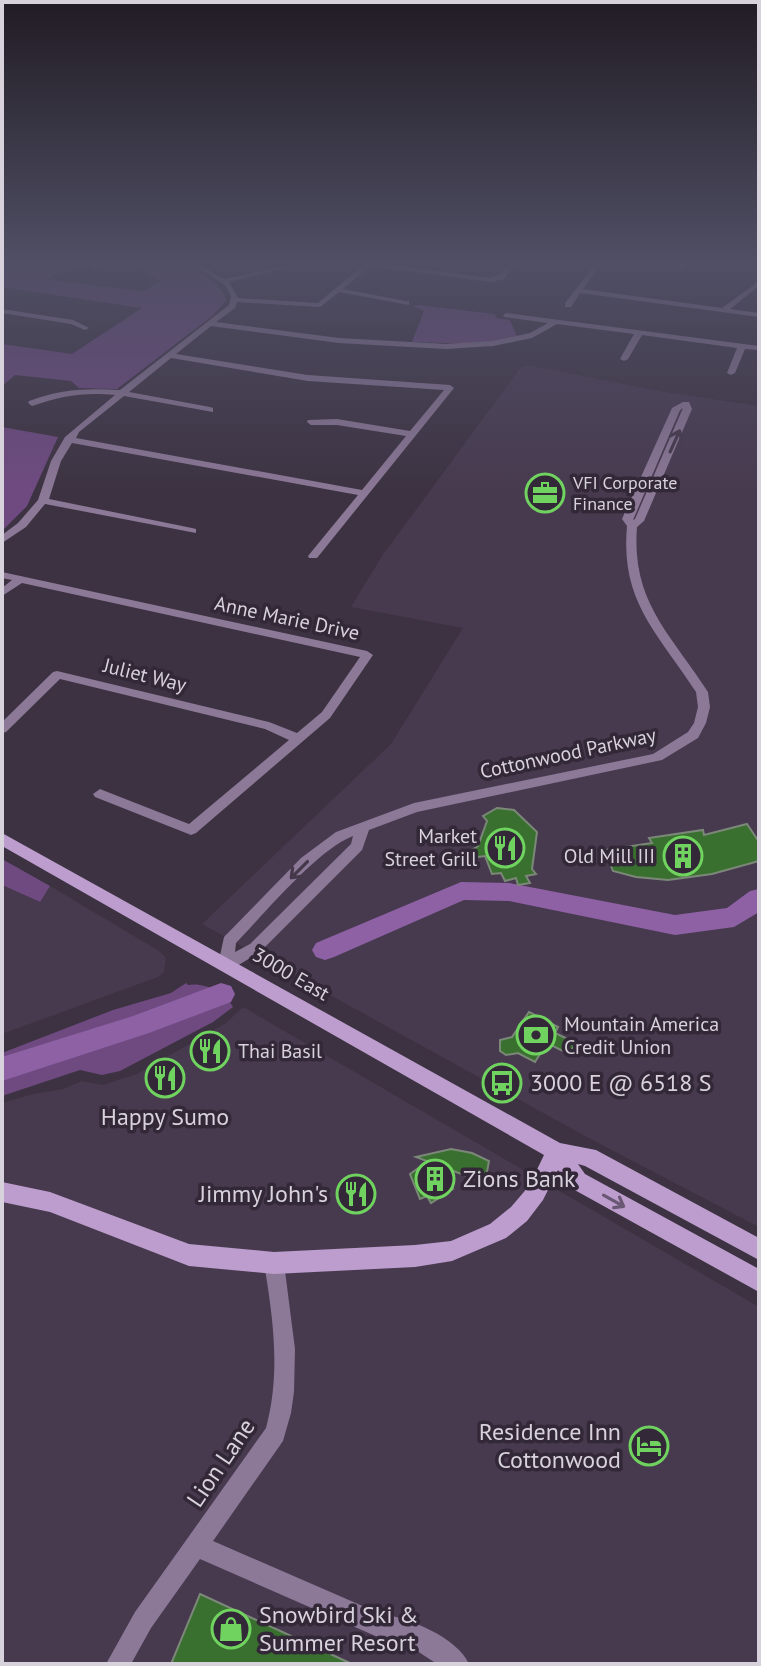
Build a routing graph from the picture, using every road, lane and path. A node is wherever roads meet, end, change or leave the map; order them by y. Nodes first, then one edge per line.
1 (192, 340) edge
2 (328, 340) edge
3 (514, 340) edge
4 (635, 340) edge
5 (699, 340) edge
6 (742, 346) junction
7 (759, 348) edge
8 (171, 356) junction
9 (624, 359) dead end
10 (731, 373) dead end
11 (121, 395) junction
12 (32, 403) dead end
13 (210, 410) dead end
14 (311, 422) dead end
15 (412, 434) junction
16 (68, 439) junction
17 (365, 493) junction
18 (43, 501) junction
19 (632, 526) junction
20 (192, 531) dead end
21 (2, 540) edge
22 (313, 556) dead end
23 (2, 575) edge
24 (19, 580) junction
25 (2, 593) edge
26 (2, 729) edge
27 (296, 738) junction
28 (100, 794) dead end
29 (363, 828) junction
30 (2, 839) edge
31 (226, 965) junction
32 (556, 1151) junction
33 (2, 1192) edge
34 (759, 1250) edge
35 (274, 1263) junction
36 (759, 1281) edge
37 (196, 1545) junction
38 (118, 1664) edge
39 (457, 1664) edge

1 - 8 street
2 - 3 street
4 - 9 street
5 - 6 street
6 - 7 street
6 - 10 street
8 - 11 street
8 - 15 street
11 - 12 street
11 - 13 street
11 - 16 street
14 - 15 street
15 - 17 street
16 - 17 street
16 - 18 street
17 - 22 street
18 - 20 street
18 - 21 street
19 -> 19 street, Cottonwood Parkway
19 - 29 street, Cottonwood Parkway
23 - 24 street, Anne Marie Drive
24 - 25 street
24 - 27 street, Anne Marie Drive
26 - 27 street, Juliet Way
27 - 28 street, Anne Marie Drive
29 - 31 street
29 -> 31 street, Cottonwood Parkway
30 - 31 main road, 3000 East
31 - 32 main road, 3000 East
32 - 34 main road, 3000 East
32 - 35 main road
32 -> 36 main road, 3000 East
33 - 35 main road
35 - 37 street, Lion Lane
37 - 38 street, Lion Lane
37 - 39 street

